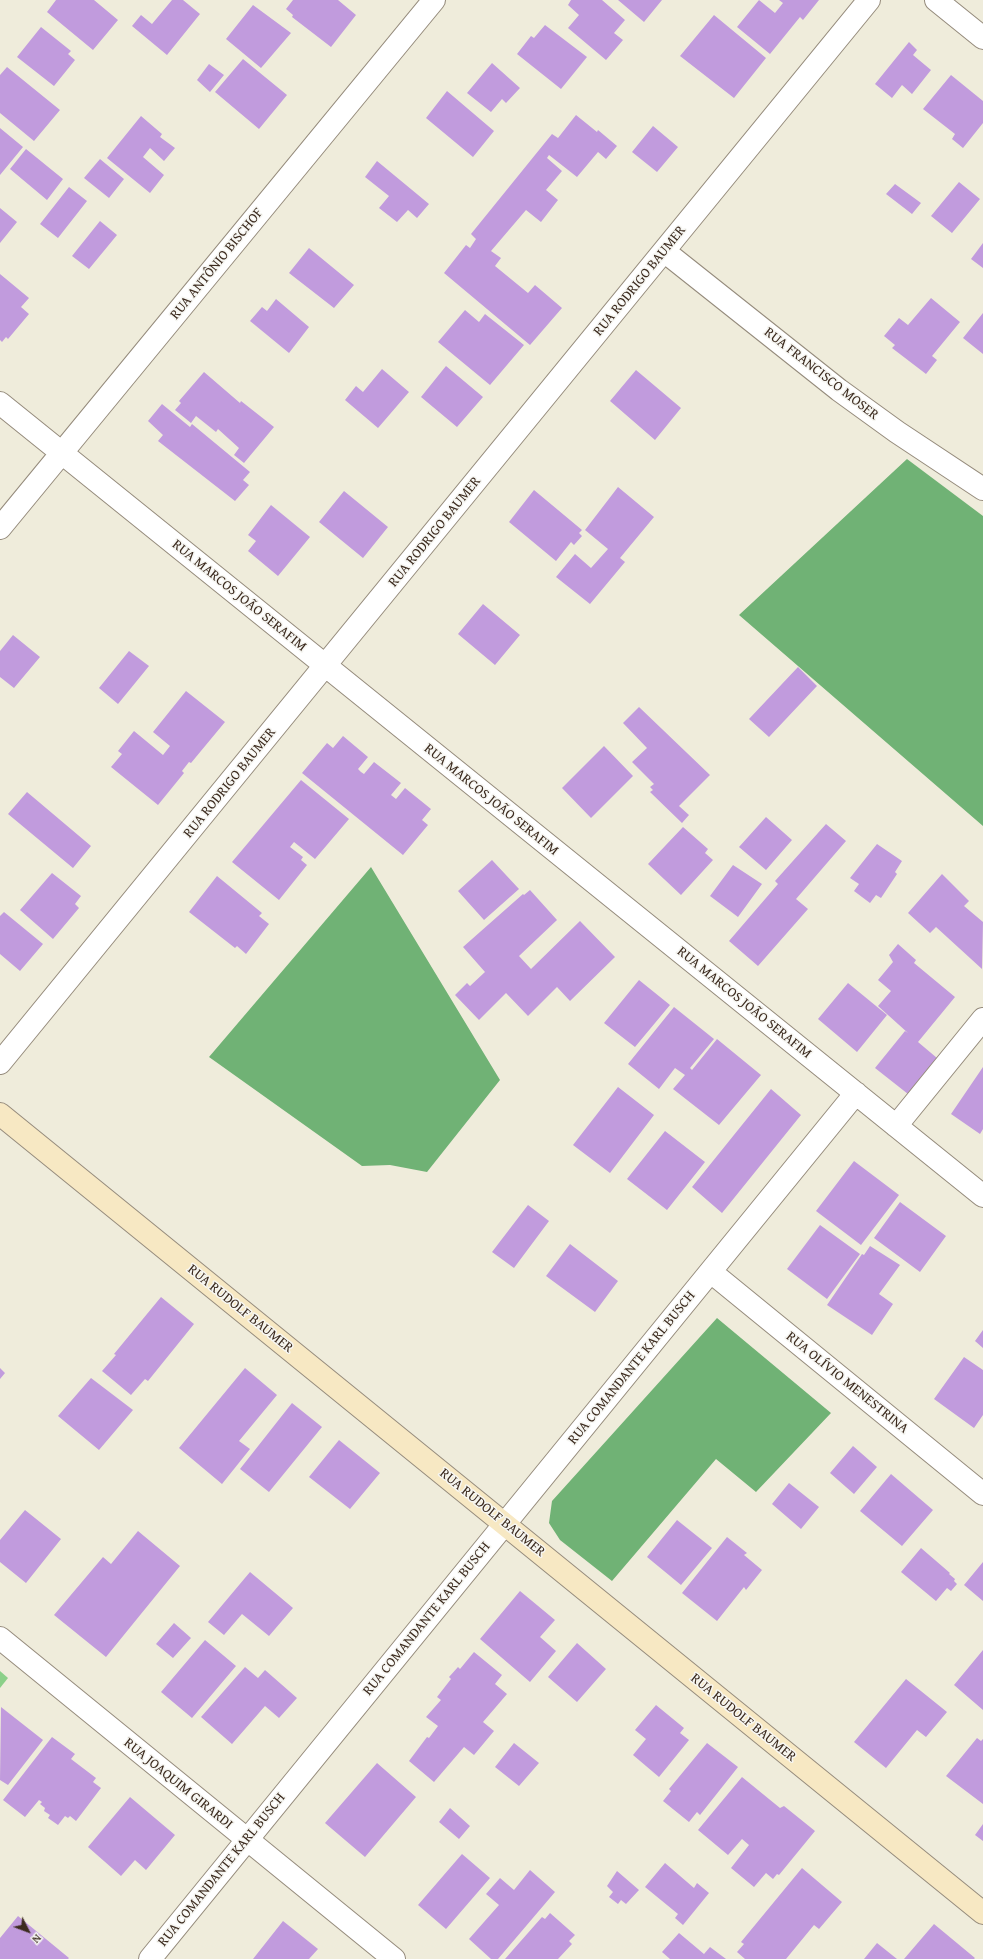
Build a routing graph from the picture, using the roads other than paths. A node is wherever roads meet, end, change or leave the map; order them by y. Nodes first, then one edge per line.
1 (434, 0) edge
2 (869, 0) edge
3 (936, 0) edge
4 (983, 38) edge
5 (664, 251) junction
6 (0, 403) edge
7 (61, 453) junction
8 (983, 489) edge
9 (0, 528) edge
10 (325, 666) junction
11 (983, 1019) edge
12 (0, 1063) edge
13 (856, 1093) junction
14 (0, 1114) edge
15 (896, 1126) junction
16 (983, 1196) edge
17 (710, 1272) junction
18 (983, 1494) edge
19 (505, 1524) junction
20 (0, 1638) edge
21 (247, 1840) junction
22 (983, 1913) edge
23 (150, 1959) edge
24 (394, 1959) edge

1 - 7 street, RUA ANTÔNIO BISCHOF
2 - 5 street, RUA RODRIGO BAUMER
3 - 4 street
5 - 8 street, RUA FRANCISCO MOSER
5 - 10 street, RUA RODRIGO BAUMER
6 - 7 street, RUA MARCOS JOÃO SERAFIM
7 - 9 street, RUA ANTÔNIO BISCHOF
7 - 10 street, RUA MARCOS JOÃO SERAFIM
10 - 12 street, RUA RODRIGO BAUMER
10 - 13 street, RUA MARCOS JOÃO SERAFIM
11 - 15 street
13 - 15 street, RUA MARCOS JOÃO SERAFIM
13 - 17 street, RUA COMANDANTE KARL BUSCH
14 - 19 street, RUA RUDOLF BAUMER
15 - 16 street, RUA MARCOS JOÃO SERAFIM
17 - 18 street, RUA OLÍVIO MENESTRINA
17 - 19 street, RUA COMANDANTE KARL BUSCH
19 - 21 street, RUA COMANDANTE KARL BUSCH
19 - 22 street, RUA RUDOLF BAUMER
20 - 21 street, RUA JOAQUIM GIRARDI
21 - 23 street, RUA COMANDANTE KARL BUSCH
21 - 24 street, RUA JOAQUIM GIRARDI

